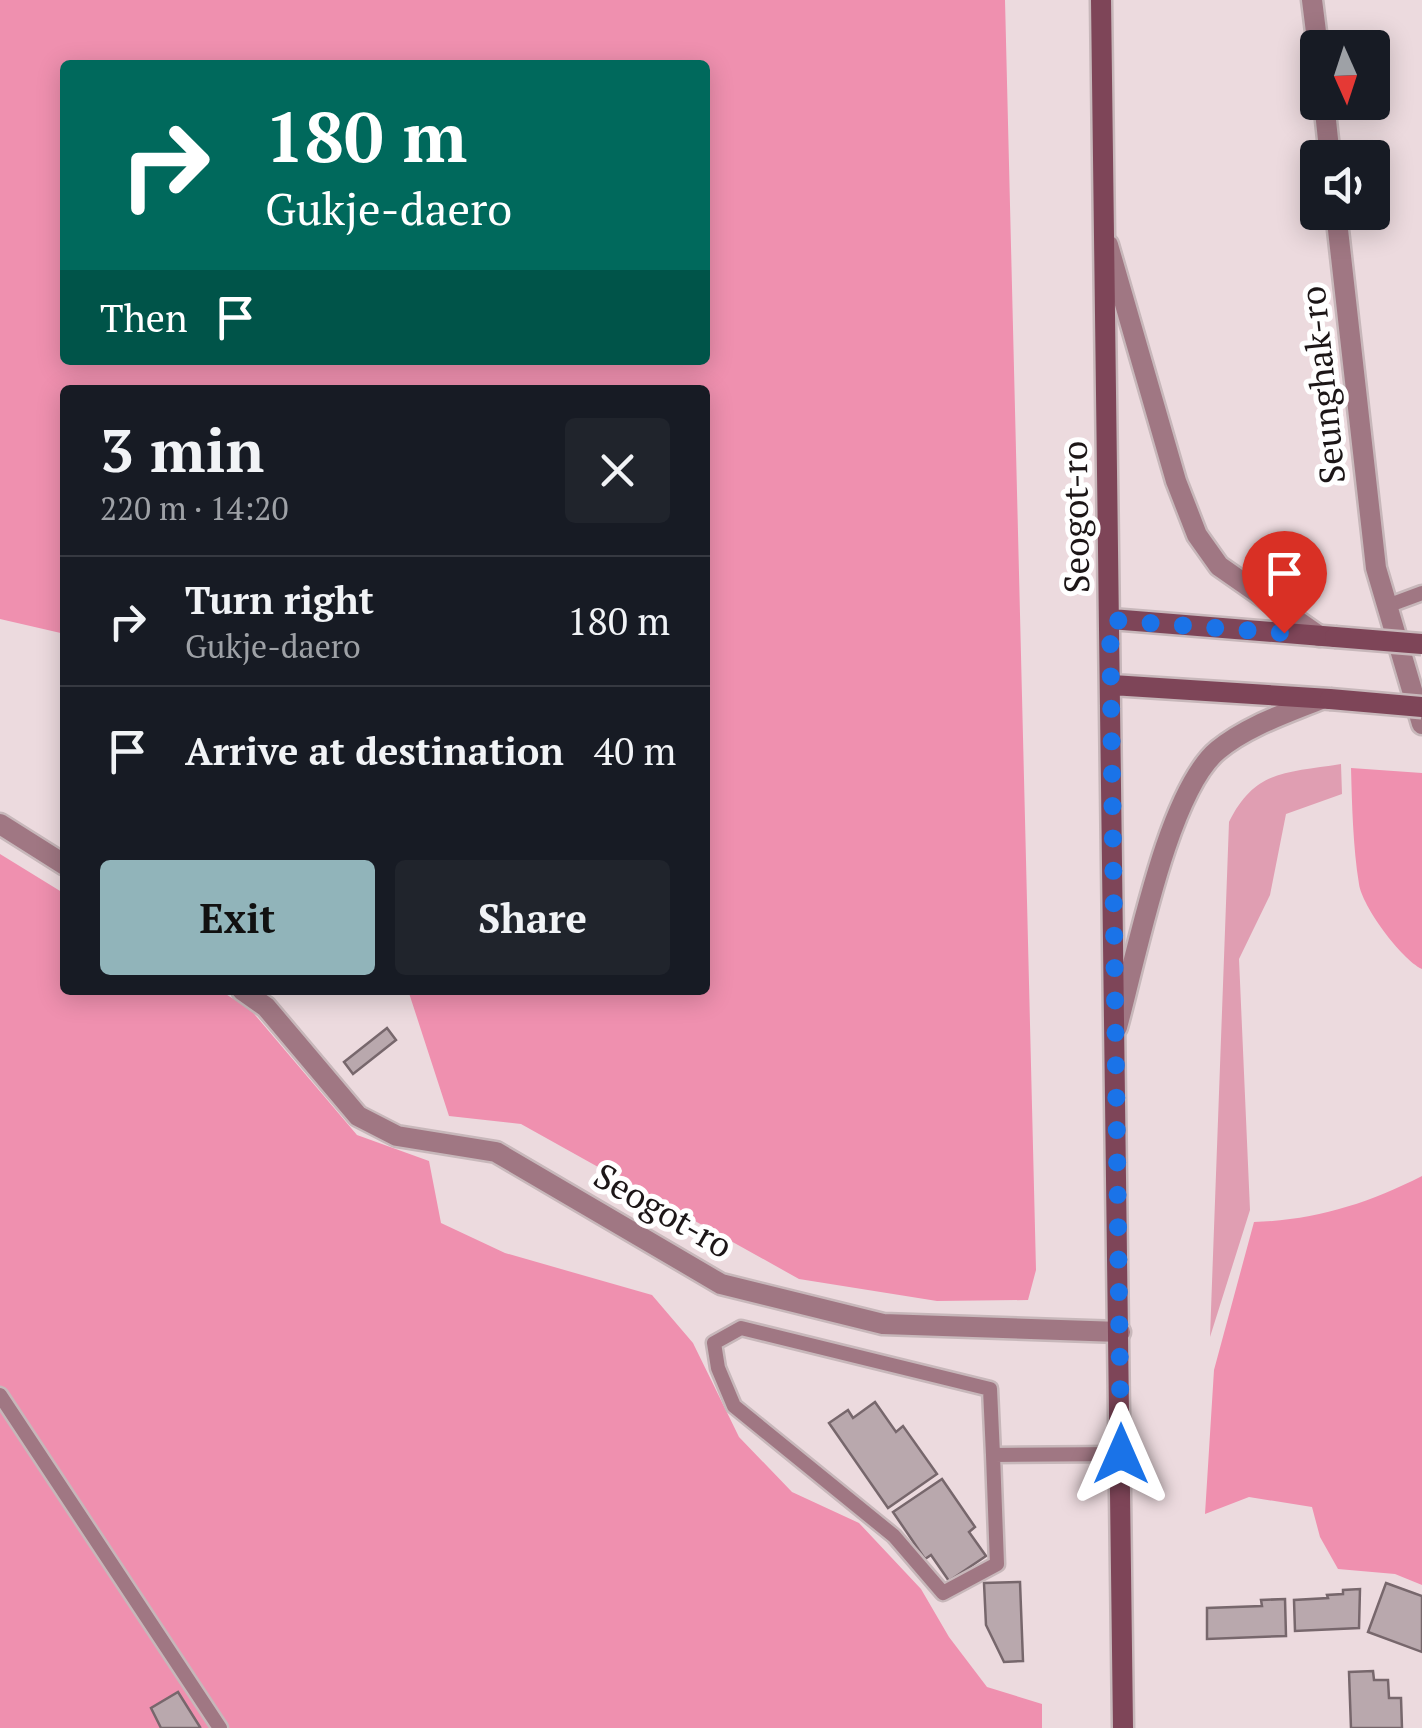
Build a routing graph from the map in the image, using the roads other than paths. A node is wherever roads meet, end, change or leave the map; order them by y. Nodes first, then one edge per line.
1 (1100, 0) edge
2 (1312, 0) edge
3 (1316, 30) edge
4 (1338, 230) edge
5 (1104, 233) junction
6 (1422, 593) edge
7 (1388, 606) junction
8 (1110, 620) junction
9 (1327, 636) junction
10 (1422, 644) edge
11 (1112, 685) junction
12 (1325, 699) junction
13 (1422, 707) edge
14 (1422, 724) edge
15 (0, 824) edge
16 (60, 861) edge
17 (249, 995) edge
18 (1117, 1029) junction
19 (1120, 1332) junction
20 (0, 1395) edge
21 (1121, 1454) junction
22 (993, 1455) junction
23 (220, 1728) edge
24 (1122, 1728) edge

1 - 5 main road, Seogot-ro
2 - 3 street
4 - 7 street, Seunghak-ro
5 - 8 main road, Seogot-ro
5 - 9 street
6 - 7 lane
7 - 14 street, Seunghak-ro
8 - 9 main road
8 - 11 main road, Seogot-ro
9 - 10 main road, bridge
11 - 12 main road
11 - 18 main road, Seogot-ro
12 - 13 main road, bridge
12 - 18 street
15 - 16 street
17 - 19 street, Seogot-ro
18 - 19 main road, Seogot-ro
19 - 21 main road, Seogot-ro
20 - 23 lane
21 - 22 lane
21 - 24 main road, Seogot-ro
22 - 22 lane

